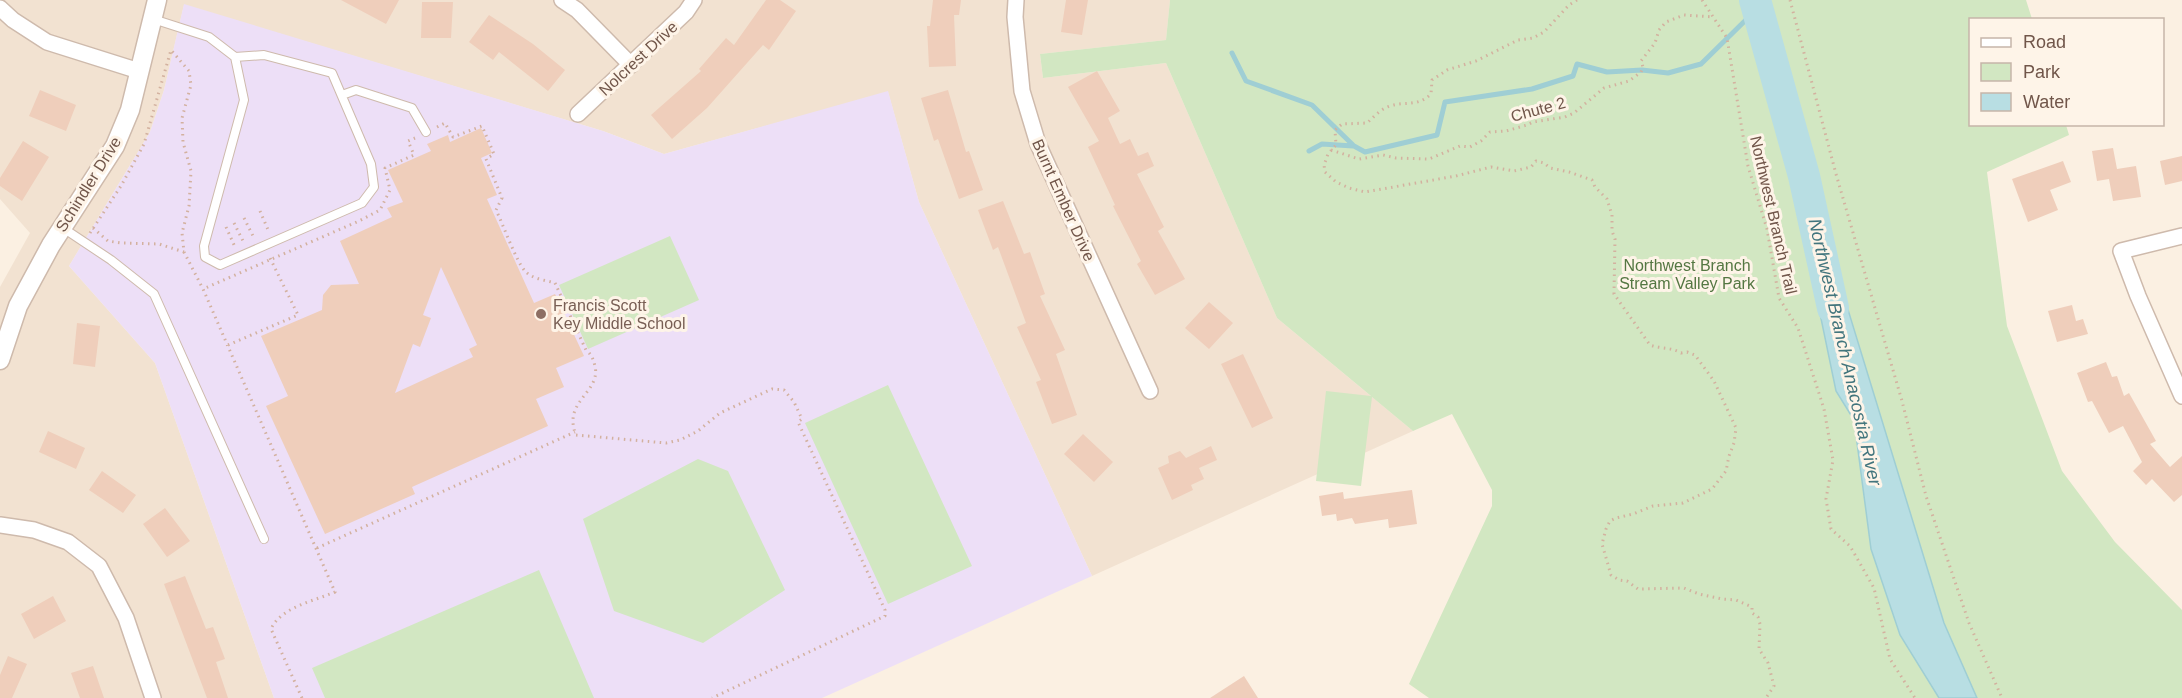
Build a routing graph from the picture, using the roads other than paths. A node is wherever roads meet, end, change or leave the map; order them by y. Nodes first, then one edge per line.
1 (157, 0) edge
2 (562, 0) edge
3 (694, 0) edge
4 (1016, 0) edge
5 (0, 8) edge
6 (152, 18) junction
7 (235, 57) junction
8 (631, 65) junction
9 (139, 71) junction
10 (342, 95) junction
11 (578, 114) dead end
12 (426, 132) road end
13 (62, 228) junction
14 (2182, 236) edge
15 (0, 360) edge
16 (1150, 391) dead end
17 (2182, 396) edge
18 (0, 525) edge
19 (264, 539) dead end
20 (153, 698) edge

1 - 6 street, Schindler Drive
2 - 8 street
3 - 8 street, Nolcrest Drive
4 - 16 street, Burnt Ember Drive
5 - 9 street
6 - 7 lane
6 - 9 street, Schindler Drive
7 - 10 lane
7 - 10 lane
8 - 11 street, Nolcrest Drive
9 - 13 street, Schindler Drive
10 - 12 lane
13 - 15 street, Schindler Drive
13 - 19 lane
14 - 17 street
18 - 20 street

